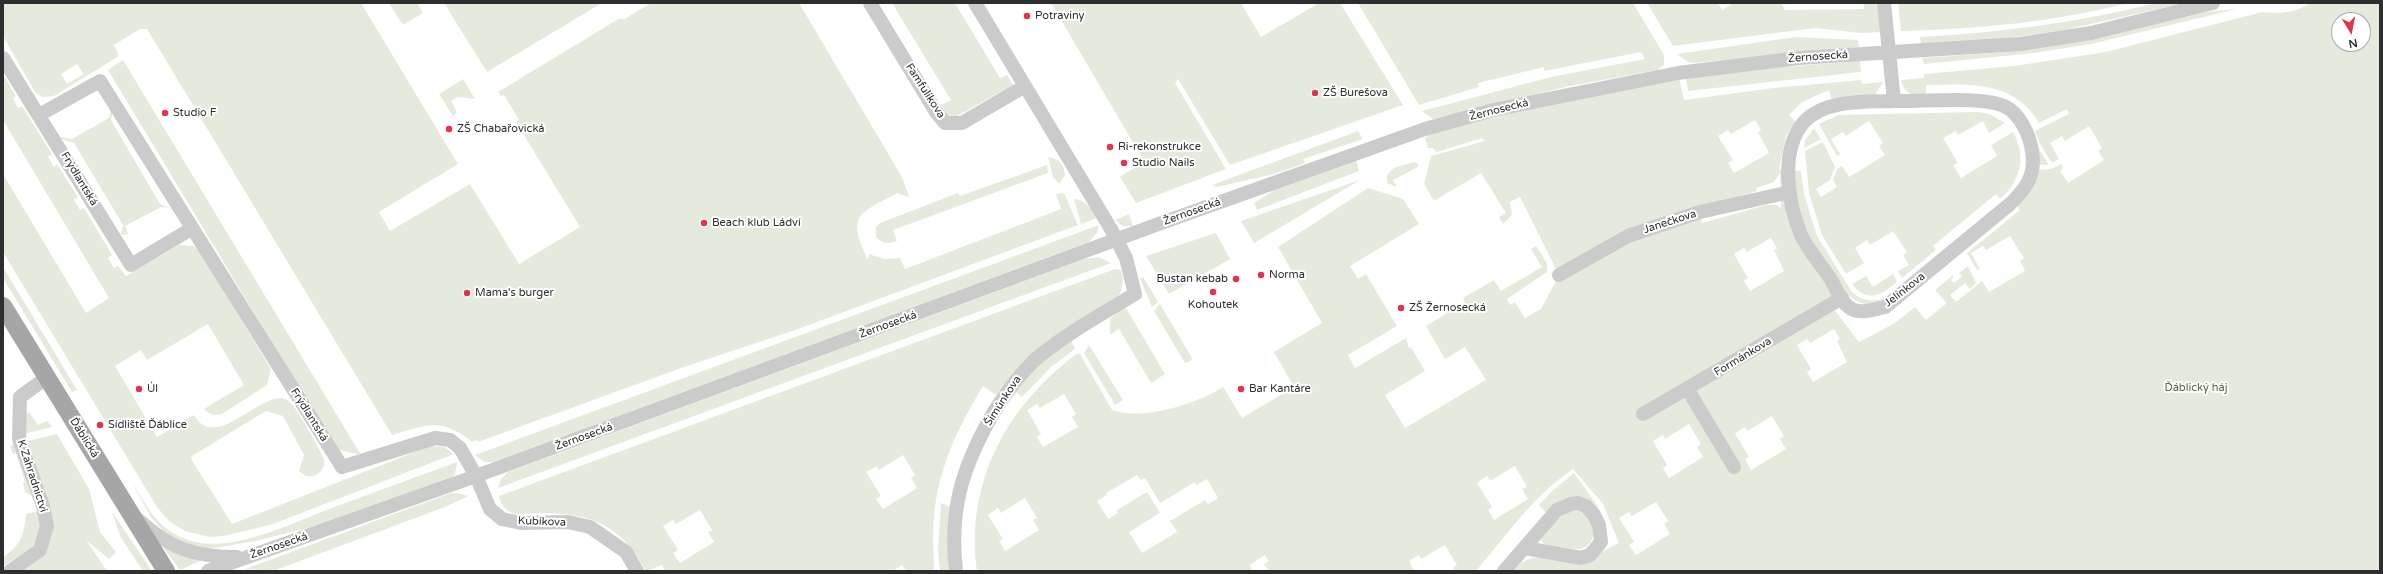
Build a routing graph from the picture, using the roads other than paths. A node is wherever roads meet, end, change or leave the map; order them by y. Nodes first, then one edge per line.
1 (870, 3) edge
2 (975, 3) edge
3 (1884, 3) edge
4 (2213, 3) edge
5 (1890, 53) junction
6 (3, 58) edge
7 (1025, 86) junction
8 (1894, 101) junction
9 (39, 115) junction
10 (1790, 192) junction
11 (191, 229) junction
12 (1117, 240) junction
13 (1559, 275) dead end
14 (1842, 298) junction
15 (3, 306) edge
16 (46, 378) junction
17 (1688, 390) junction
18 (1643, 414) dead end
19 (1734, 467) dead end
20 (476, 476) junction
21 (130, 512) junction
22 (1525, 548) junction
23 (247, 557) junction
24 (10, 571) edge
25 (166, 571) edge
26 (208, 571) edge
27 (235, 571) edge
28 (637, 571) edge
29 (956, 571) edge
30 (1504, 571) edge

1 - 7 street, Famfulíkova
2 - 7 street
3 - 5 street
4 - 5 street, Žernosecká
5 - 8 street
5 - 12 street, Žernosecká
6 - 9 street, Frýdlantská
7 - 12 street
8 - 10 street, Jelínkova
8 - 14 street, Jelínkova
9 - 11 street, Frýdlantská
9 - 11 street, Frýdlantská
10 - 13 street, Janečkova
10 - 14 street, Jelínkova
11 - 20 street, Frýdlantská
12 - 20 street, Žernosecká
12 - 29 street, Šimůnkova
14 - 17 street, Formánkova
15 - 16 main road, Ďáblická
16 - 21 main road, Ďáblická
16 - 24 street, K Zahradnictví
17 - 18 street, Formánkova
17 - 19 street
20 - 23 street, Žernosecká
20 - 28 street, Kubíkova
21 - 23 street
21 - 25 main road, Ďáblická
22 - 22 street
22 - 30 street
23 - 26 street, Žernosecká
23 - 27 street

